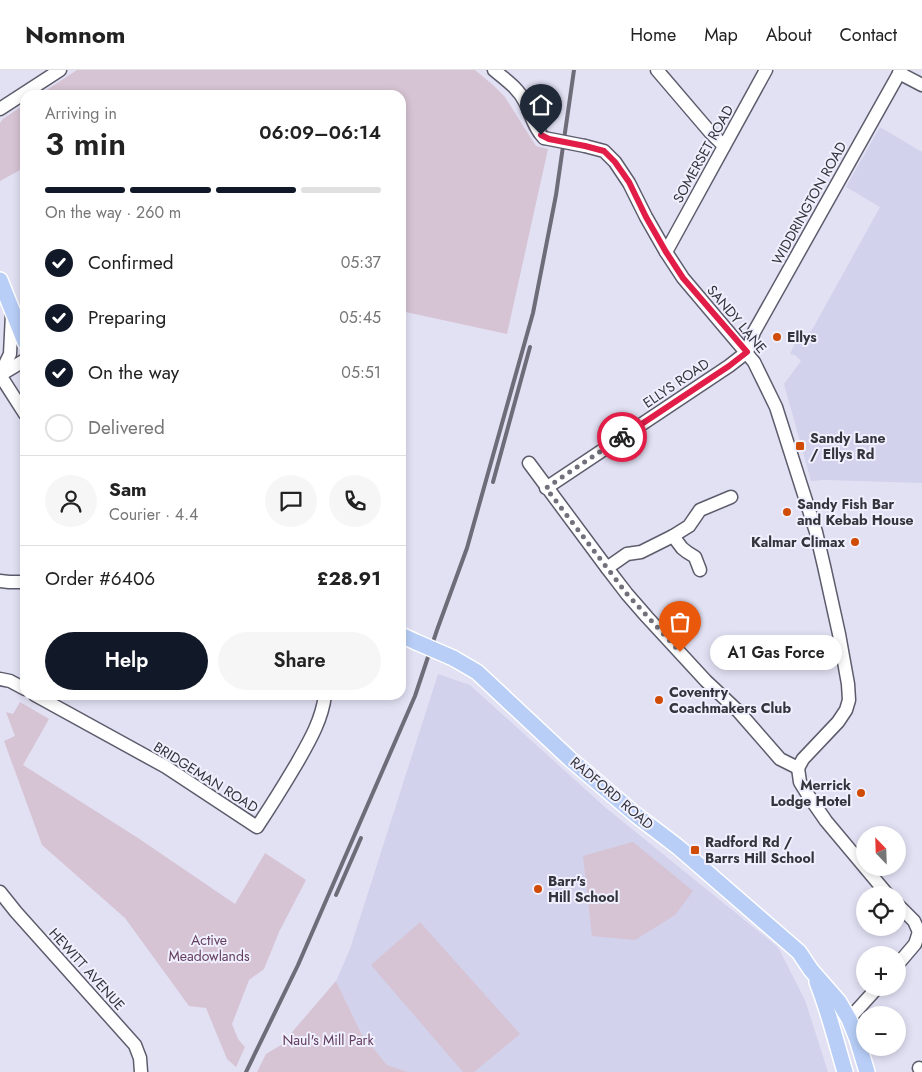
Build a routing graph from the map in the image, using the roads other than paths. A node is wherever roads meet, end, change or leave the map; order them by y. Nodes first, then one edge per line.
1 (494, 70) edge
2 (657, 70) edge
3 (766, 70) edge
4 (900, 71) edge
5 (52, 72) edge
6 (922, 85) edge
7 (27, 90) edge
8 (20, 95) edge
9 (0, 109) edge
10 (724, 146) junction
11 (666, 252) junction
12 (0, 280) edge
13 (12, 310) junction
14 (20, 330) edge
15 (747, 352) junction
16 (20, 363) edge
17 (0, 375) edge
18 (20, 406) edge
19 (529, 463) dead end
20 (546, 488) junction
21 (731, 497) dead end
22 (673, 536) junction
23 (607, 568) junction
24 (700, 570) dead end
25 (0, 581) edge
26 (20, 582) edge
27 (406, 637) edge
28 (0, 678) edge
29 (20, 686) edge
30 (44, 700) edge
31 (324, 700) edge
32 (798, 768) junction
33 (880, 886) edge
34 (0, 892) edge
35 (906, 913) edge
36 (921, 932) edge
37 (906, 955) edge
38 (811, 970) junction
39 (870, 996) edge
40 (849, 1019) junction
41 (141, 1072) edge
42 (845, 1072) edge
43 (854, 1072) edge
44 (867, 1072) edge

1 - 11 street, SANDY LANE, bridge
2 - 10 street
3 - 10 street, SOMERSET ROAD
4 - 6 street
4 - 15 street, WIDDRINGTON ROAD
5 - 7 street
8 - 9 street
10 - 11 street, SOMERSET ROAD
11 - 15 street, SANDY LANE
12 - 13 main road
13 - 14 main road
13 - 17 street
15 - 20 street, ELLYS ROAD
15 - 32 street, SANDY LANE
16 - 17 street
17 - 18 street
19 - 20 street
20 - 23 street
21 - 22 street
22 - 23 street
22 - 24 street
23 - 32 street
25 - 26 street
27 - 38 main road, RADFORD ROAD, bridge
28 - 29 street
30 - 31 street, BRIDGEMAN ROAD
32 - 33 street
34 - 41 street, HEWITT AVENUE
35 - 36 street
36 - 37 street
38 - 40 main road, RADFORD ROAD
38 - 42 main road, RADFORD ROAD
39 - 40 street
40 - 43 main road
40 - 44 main road, RADFORD ROAD

